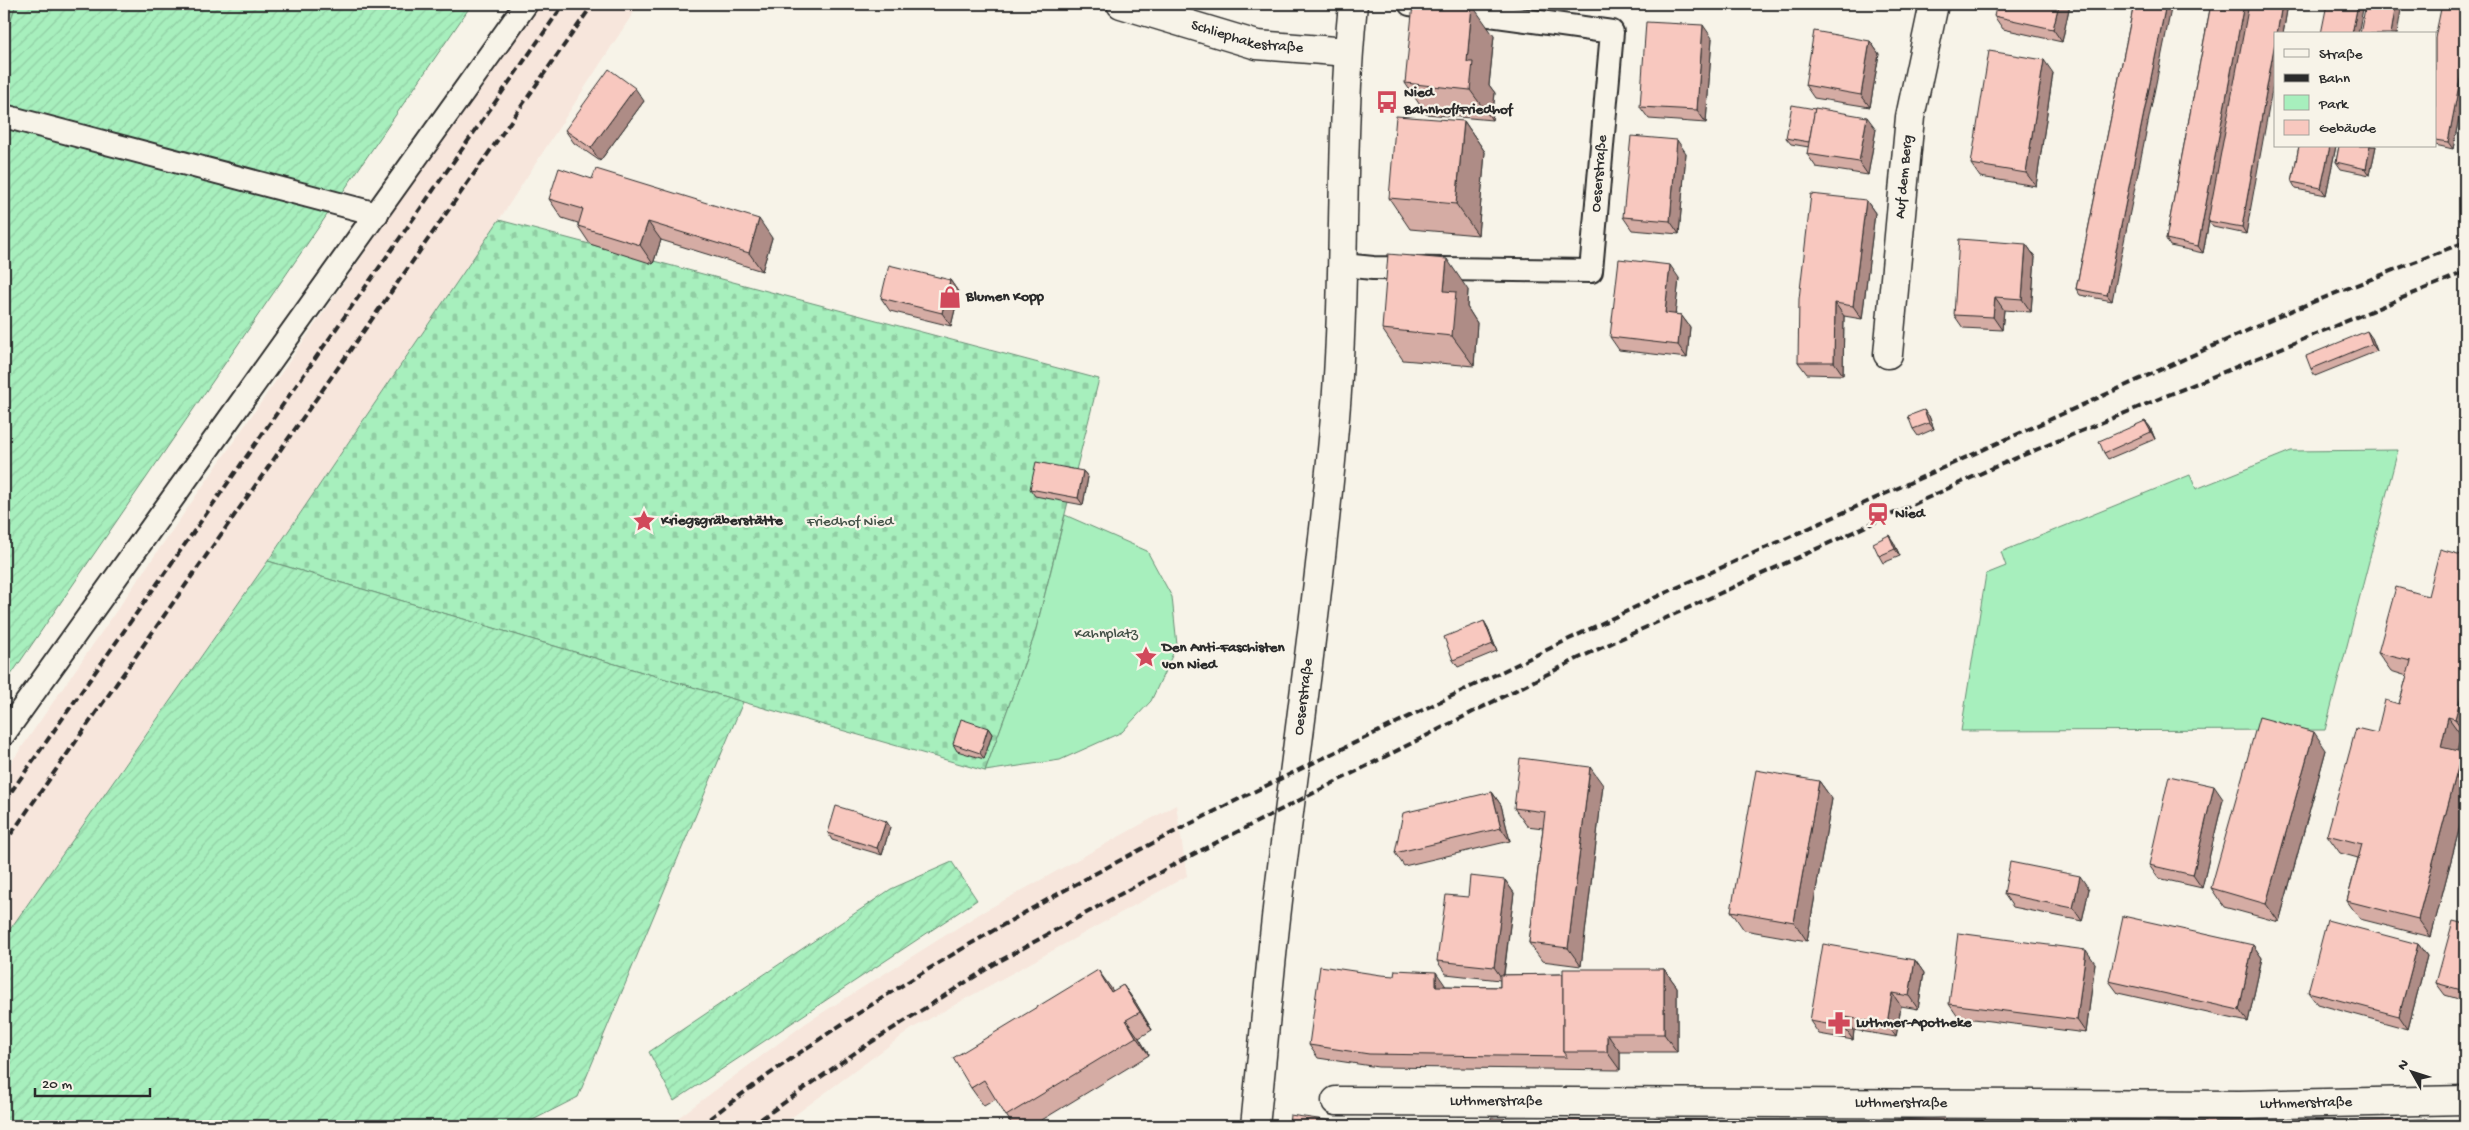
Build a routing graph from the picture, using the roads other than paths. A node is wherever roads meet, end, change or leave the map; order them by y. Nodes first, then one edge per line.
1 (526, 4) edge
2 (1121, 4) edge
3 (1353, 4) edge
4 (1410, 4) edge
5 (1934, 4) edge
6 (1348, 52) junction
7 (4, 116) edge
8 (377, 214) junction
9 (1343, 264) junction
10 (1888, 354) dead end
11 (4, 734) edge
12 (2465, 1100) edge
13 (1336, 1101) dead end
14 (1743, 1114) edge
15 (1255, 1126) edge

1 - 8 lane
2 - 6 street, Schliephakestraße
3 - 6 street, Oeserstraße
4 - 9 lane, Oeserstraße
5 - 10 street, Auf dem Berg
6 - 9 street, Oeserstraße
7 - 8 lane
8 - 11 lane
9 - 15 street, Oeserstraße
12 - 14 street, Luthmerstraße
13 - 14 street, Luthmerstraße

